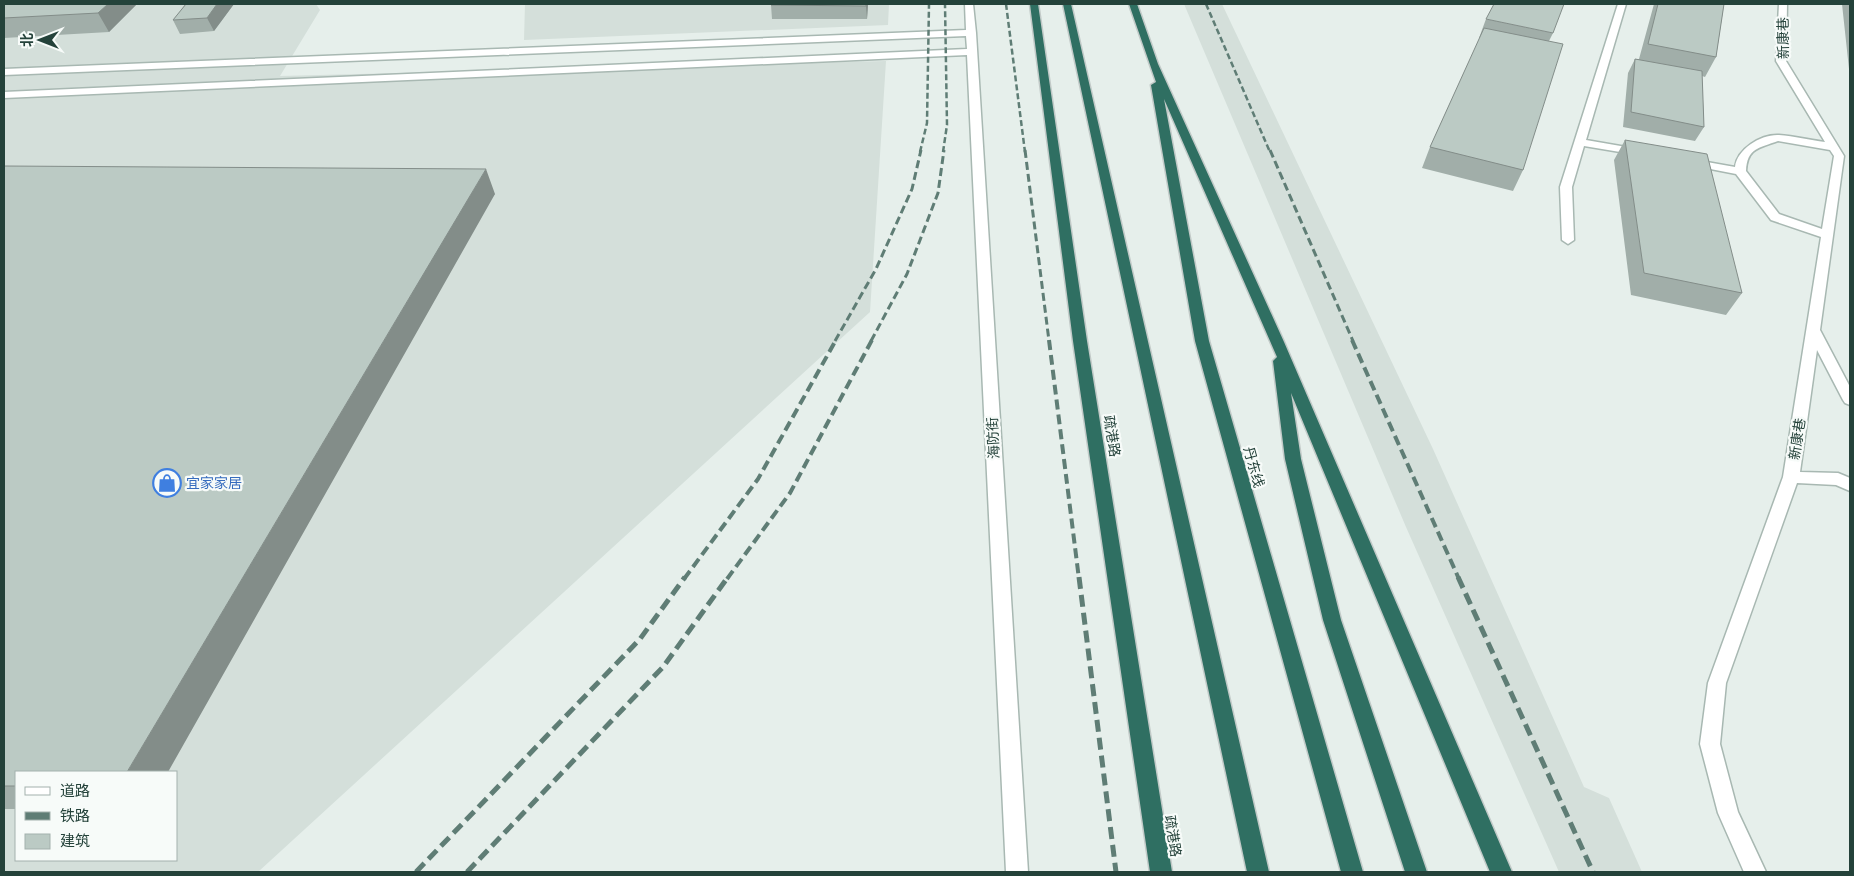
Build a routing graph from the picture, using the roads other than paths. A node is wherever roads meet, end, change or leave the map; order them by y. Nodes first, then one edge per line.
1 (970, 4) edge
2 (1034, 4) edge
3 (1068, 4) edge
4 (1133, 4) edge
5 (1622, 4) edge
6 (1783, 4) edge
7 (971, 33) junction
8 (972, 52) junction
9 (1153, 64) junction
10 (4, 72) edge
11 (4, 95) edge
12 (1580, 142) junction
13 (1834, 147) junction
14 (1646, 154) edge
15 (1674, 159) edge
16 (1740, 171) junction
17 (1828, 235) junction
18 (1568, 240) dead end
19 (1814, 331) junction
20 (1277, 342) junction
21 (1850, 400) edge
22 (1791, 477) junction
23 (1850, 485) edge
24 (1018, 872) edge
25 (1161, 872) edge
26 (1258, 872) edge
27 (1352, 872) edge
28 (1416, 872) edge
29 (1501, 872) edge
30 (1755, 872) edge

1 - 7 street, 海防街
2 - 25 highway, 疏港路
3 - 26 highway
4 - 9 highway
5 - 12 street
6 - 13 street, 新康巷
7 - 8 street, 海防街
7 - 10 street
8 - 11 street
8 - 24 street, 海防街
9 - 20 highway
9 - 27 highway, 丹东线
12 - 14 street
12 - 18 street
13 - 16 street
13 - 17 street, 新康巷
15 - 16 street
16 - 17 street
17 - 19 street, 新康巷
19 - 21 street
19 - 22 street, 新康巷
20 - 28 highway
20 - 29 highway
22 - 23 street
22 - 30 street, 新康巷

